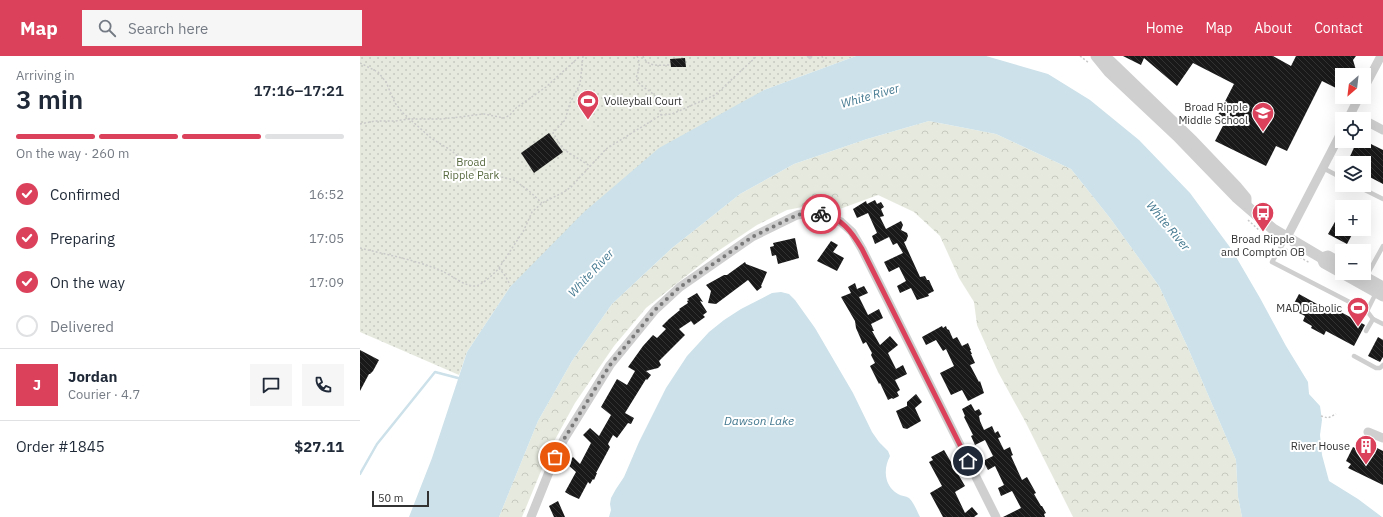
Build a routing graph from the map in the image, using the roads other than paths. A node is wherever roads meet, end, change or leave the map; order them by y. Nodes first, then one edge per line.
1 (1381, 56) edge
2 (1100, 57) edge
3 (1371, 75) edge
4 (1371, 124) edge
5 (1383, 130) edge
6 (1335, 145) edge
7 (1323, 168) junction
8 (1335, 174) edge
9 (1368, 192) edge
10 (1383, 200) edge
11 (1287, 237) junction
12 (1383, 246) edge
13 (1322, 258) junction
14 (1335, 260) edge
15 (1371, 263) edge
16 (1335, 269) edge
17 (1356, 280) edge
18 (1368, 280) edge
19 (1381, 292) edge
20 (1367, 311) junction
21 (1373, 319) junction
22 (1383, 324) edge
23 (1366, 331) dead end
24 (1354, 356) dead end
25 (1383, 365) edge
26 (1368, 432) dead end
27 (1383, 438) edge
28 (531, 517) edge
29 (996, 517) edge

1 - 3 street
2 - 11 street
4 - 5 street
6 - 7 street
7 - 8 lane
7 - 11 street
9 - 10 lane
11 - 13 street
11 - 20 lane
12 - 15 lane
13 - 14 street
13 - 16 street
17 - 19 street
18 - 19 street
19 - 20 lane
20 - 21 lane
21 - 22 lane
21 - 23 lane
24 - 25 lane
26 - 27 street
28 - 29 street

